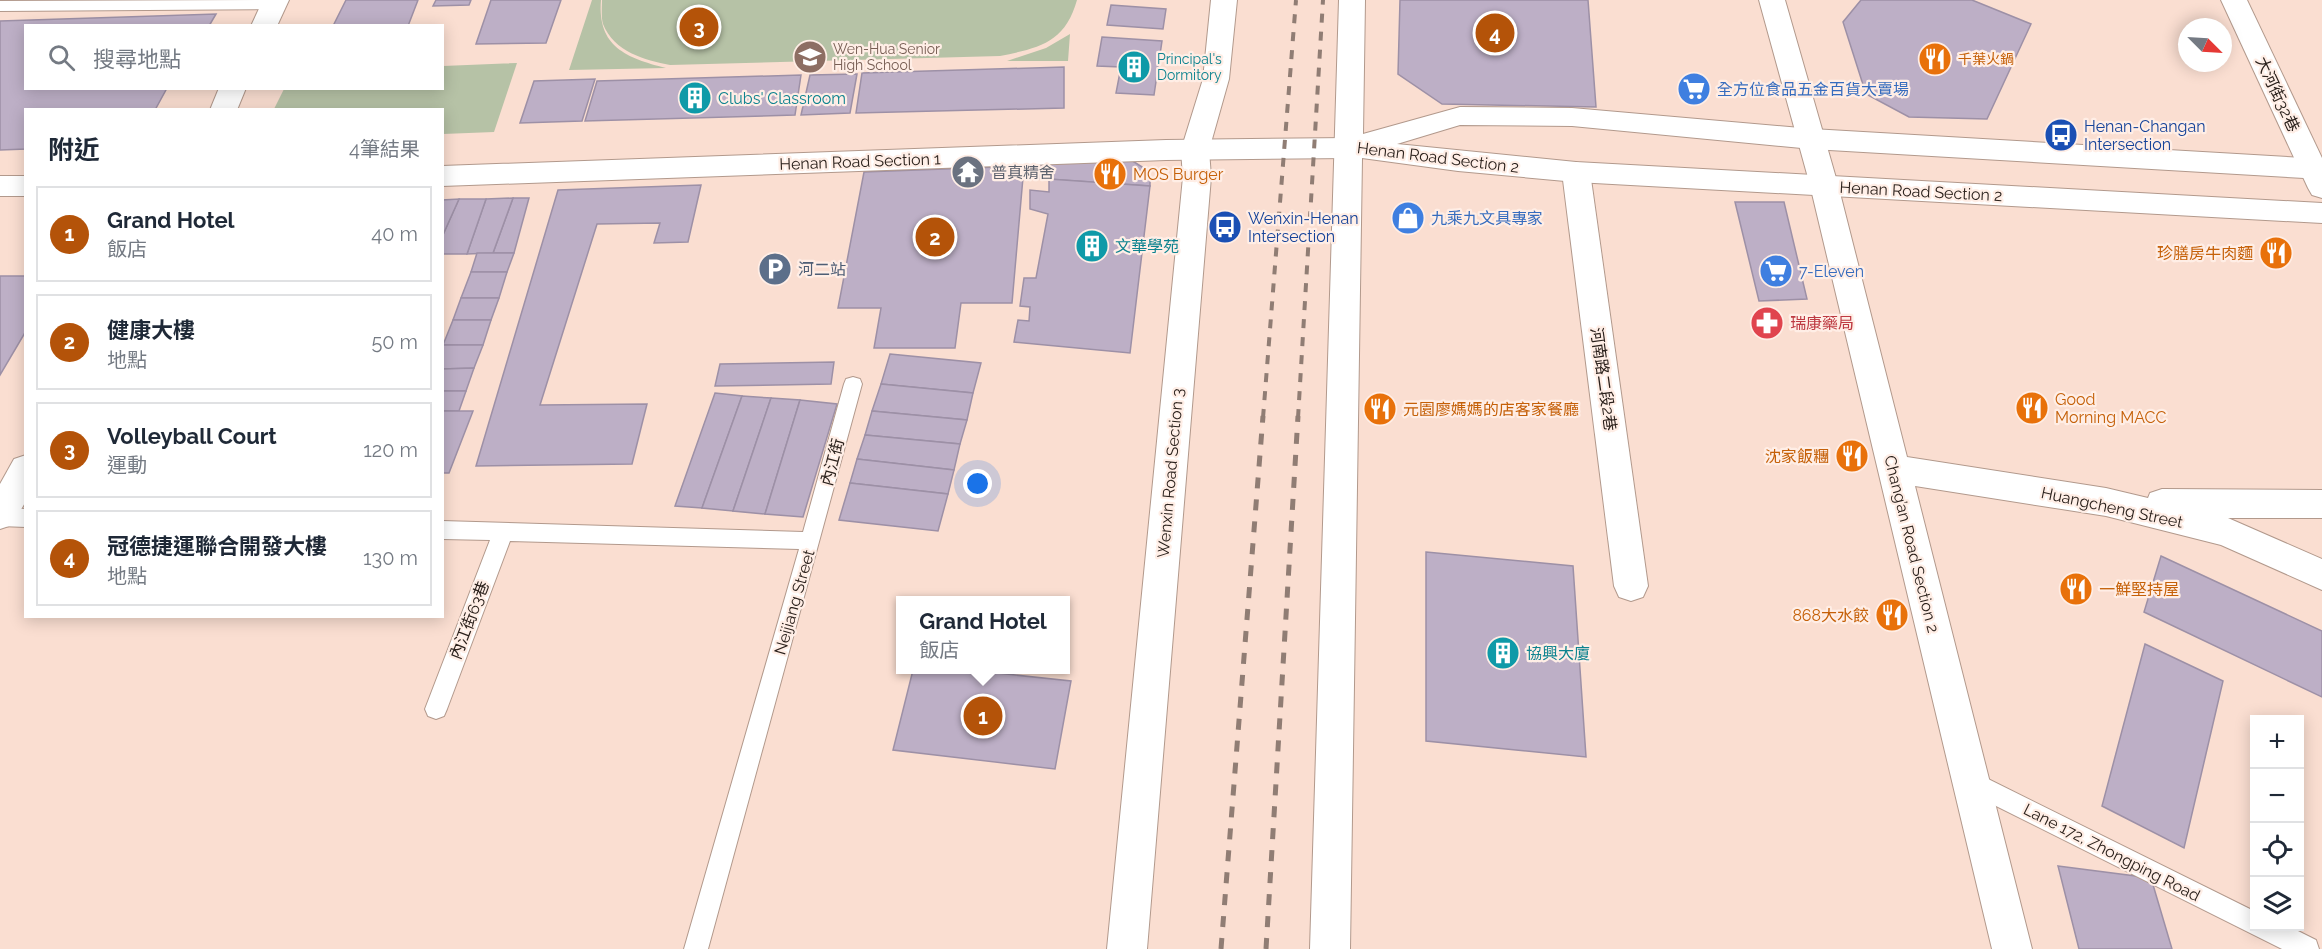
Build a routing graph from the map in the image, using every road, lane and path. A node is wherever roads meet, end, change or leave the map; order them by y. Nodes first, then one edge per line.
1 (1224, 0) edge
2 (1352, 0) edge
3 (1772, 0) edge
4 (2234, 0) edge
5 (0, 6) edge
6 (271, 10) edge
7 (232, 90) edge
8 (224, 108) edge
9 (1812, 139) junction
10 (1349, 148) junction
11 (1195, 150) junction
12 (1576, 172) junction
13 (2319, 175) edge
14 (444, 176) edge
15 (1824, 185) junction
16 (0, 186) edge
17 (24, 186) edge
18 (2322, 213) edge
19 (853, 384) dead end
20 (1894, 469) junction
21 (24, 473) edge
22 (2106, 502) junction
23 (2322, 504) edge
24 (0, 516) edge
25 (24, 518) edge
26 (444, 530) edge
27 (503, 532) junction
28 (812, 541) junction
29 (2322, 575) edge
30 (1631, 586) dead end
31 (436, 709) dead end
32 (1970, 781) junction
33 (2250, 921) edge
34 (2270, 931) edge
35 (696, 949) edge
36 (1127, 949) edge
37 (1330, 949) edge
38 (2012, 949) edge
39 (2307, 949) edge

1 - 11 street, Wenxin Road Section 3
2 - 10 street
3 - 9 street, Chang’an Road Section 2
4 - 13 street, 大河街32巷
5 - 6 lane
7 - 8 street
9 - 10 street, Henan Road Section 2
9 - 13 street, Henan Road Section 2
9 - 15 street, Chang’an Road Section 2
10 - 11 street, Henan Road Section 1
10 - 12 street, Henan Road Section 2
10 - 37 street
11 - 14 street, Henan Road Section 1
11 - 36 street, Wenxin Road Section 3
12 - 15 street, Henan Road Section 2
12 - 30 street, 河南路二段2巷
15 - 18 street, Henan Road Section 2
15 - 20 street, Chang’an Road Section 2
16 - 17 street
19 - 28 lane, 內江街
20 - 22 street, Huangcheng Street
20 - 32 street, Chang’an Road Section 2
21 - 24 street
22 - 23 street
22 - 29 street, Huangcheng Street
24 - 25 lane
26 - 27 lane, Neijiang Street
27 - 28 lane, Neijiang Street
27 - 31 lane, 內江街63巷
28 - 35 lane, Neijiang Street
32 - 33 lane, Lane 172, Zhongping Road
32 - 38 street, Chang’an Road Section 2
34 - 39 lane

